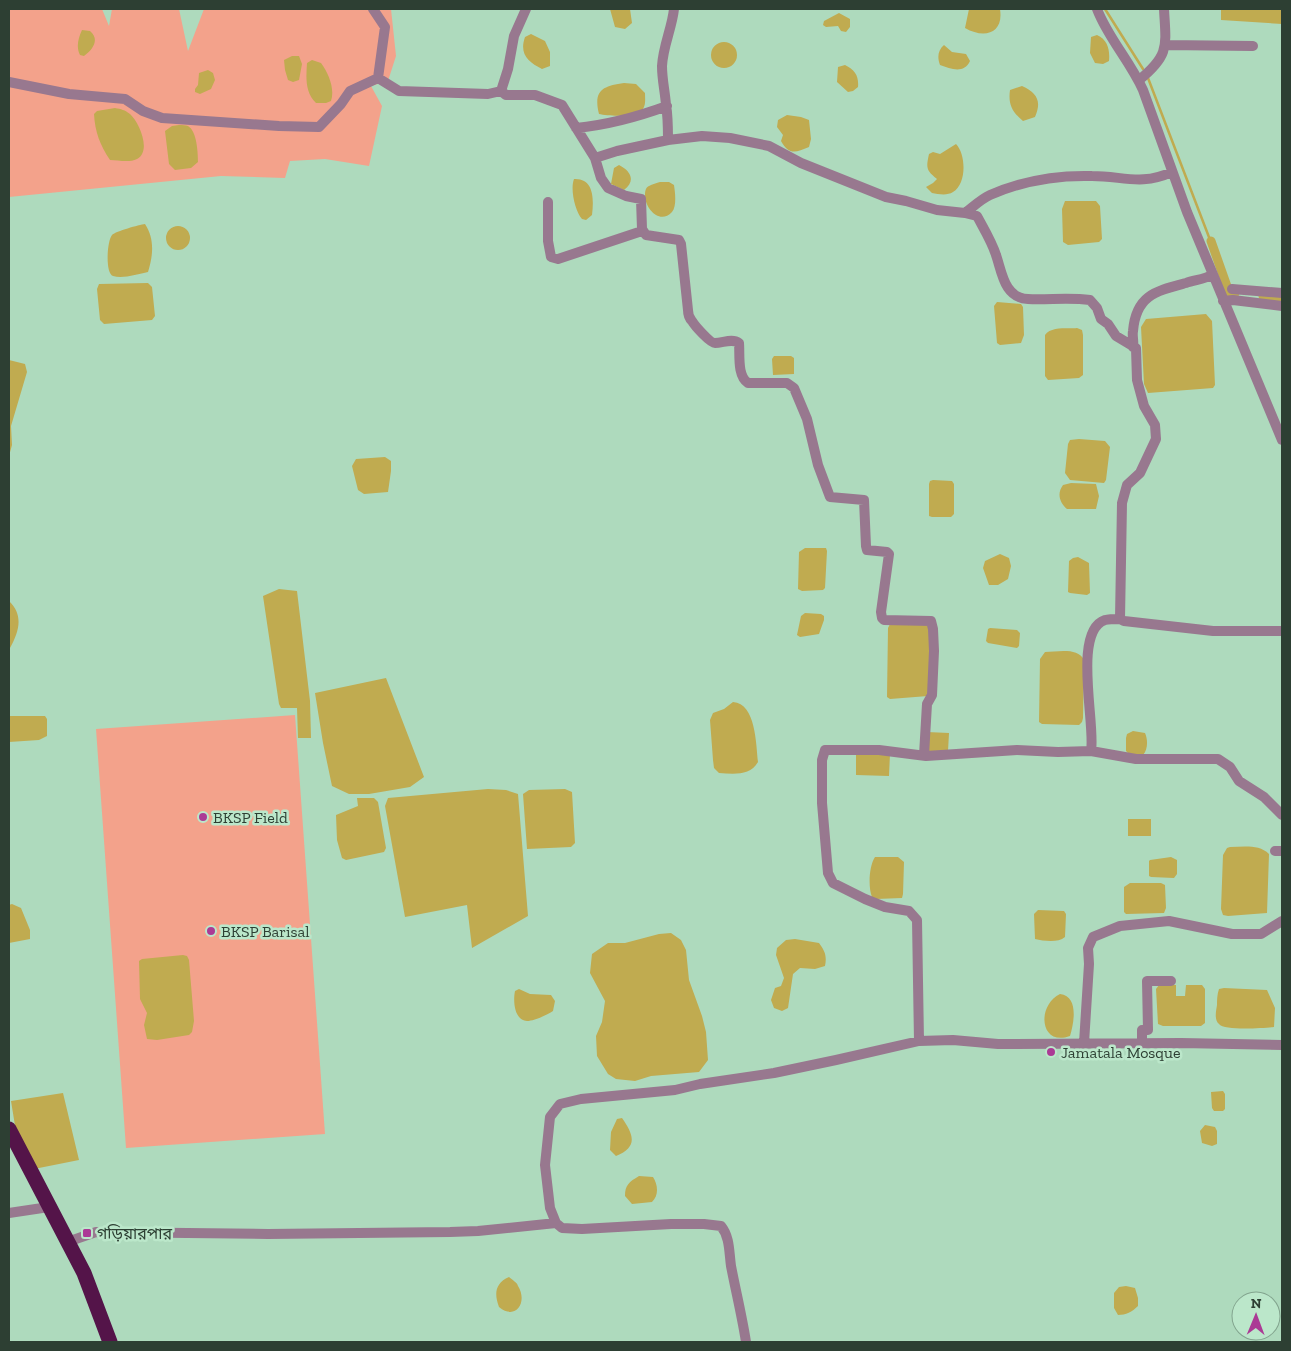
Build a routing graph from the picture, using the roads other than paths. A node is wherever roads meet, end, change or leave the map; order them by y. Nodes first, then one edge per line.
1 (373, 9) edge
2 (526, 9) edge
3 (674, 9) edge
4 (1097, 9) edge
5 (1164, 9) edge
6 (1165, 45) junction
7 (1253, 46) dead end
8 (378, 78) junction
9 (1139, 80) junction
10 (9, 82) edge
11 (501, 91) junction
12 (667, 106) junction
13 (576, 128) junction
14 (668, 140) junction
15 (594, 158) junction
16 (1172, 172) junction
17 (548, 202) dead end
18 (965, 213) junction
19 (642, 231) junction
20 (1212, 275) junction
21 (1232, 289) dead end
22 (1282, 293) edge
23 (1223, 301) junction
24 (1282, 306) edge
25 (1133, 346) junction
26 (1282, 440) edge
27 (1120, 619) junction
28 (1282, 630) edge
29 (1091, 751) junction
30 (924, 755) junction
31 (1282, 815) edge
32 (1282, 921) edge
33 (1171, 981) dead end
34 (919, 1041) junction
35 (1084, 1043) junction
36 (1142, 1043) junction
37 (1282, 1046) edge
38 (9, 1129) edge
39 (49, 1207) junction
40 (9, 1213) edge
41 (556, 1223) junction
42 (68, 1240) junction
43 (110, 1342) edge
44 (746, 1342) edge

1 - 8 street
2 - 11 street
3 - 12 street
4 - 9 street
5 - 6 street
6 - 7 street
6 - 9 street
8 - 10 street
8 - 11 street
9 - 16 street
11 - 13 street
12 - 13 street
12 - 14 street
13 - 15 street
14 - 15 street
14 - 18 street
15 - 19 street
16 - 18 street
16 - 20 street
17 - 19 street
18 - 25 street
19 - 30 street
20 - 23 street
20 - 25 street
21 - 22 street
23 - 24 street
23 - 26 street
25 - 27 street
27 - 28 street
27 - 29 street
29 - 30 street
29 - 31 street
30 - 34 street
32 - 35 street
33 - 36 street
34 - 35 street
34 - 41 street
35 - 36 street
36 - 37 street
38 - 39 highway
39 - 40 street
39 - 42 highway
41 - 42 street
41 - 44 street
42 - 43 highway

